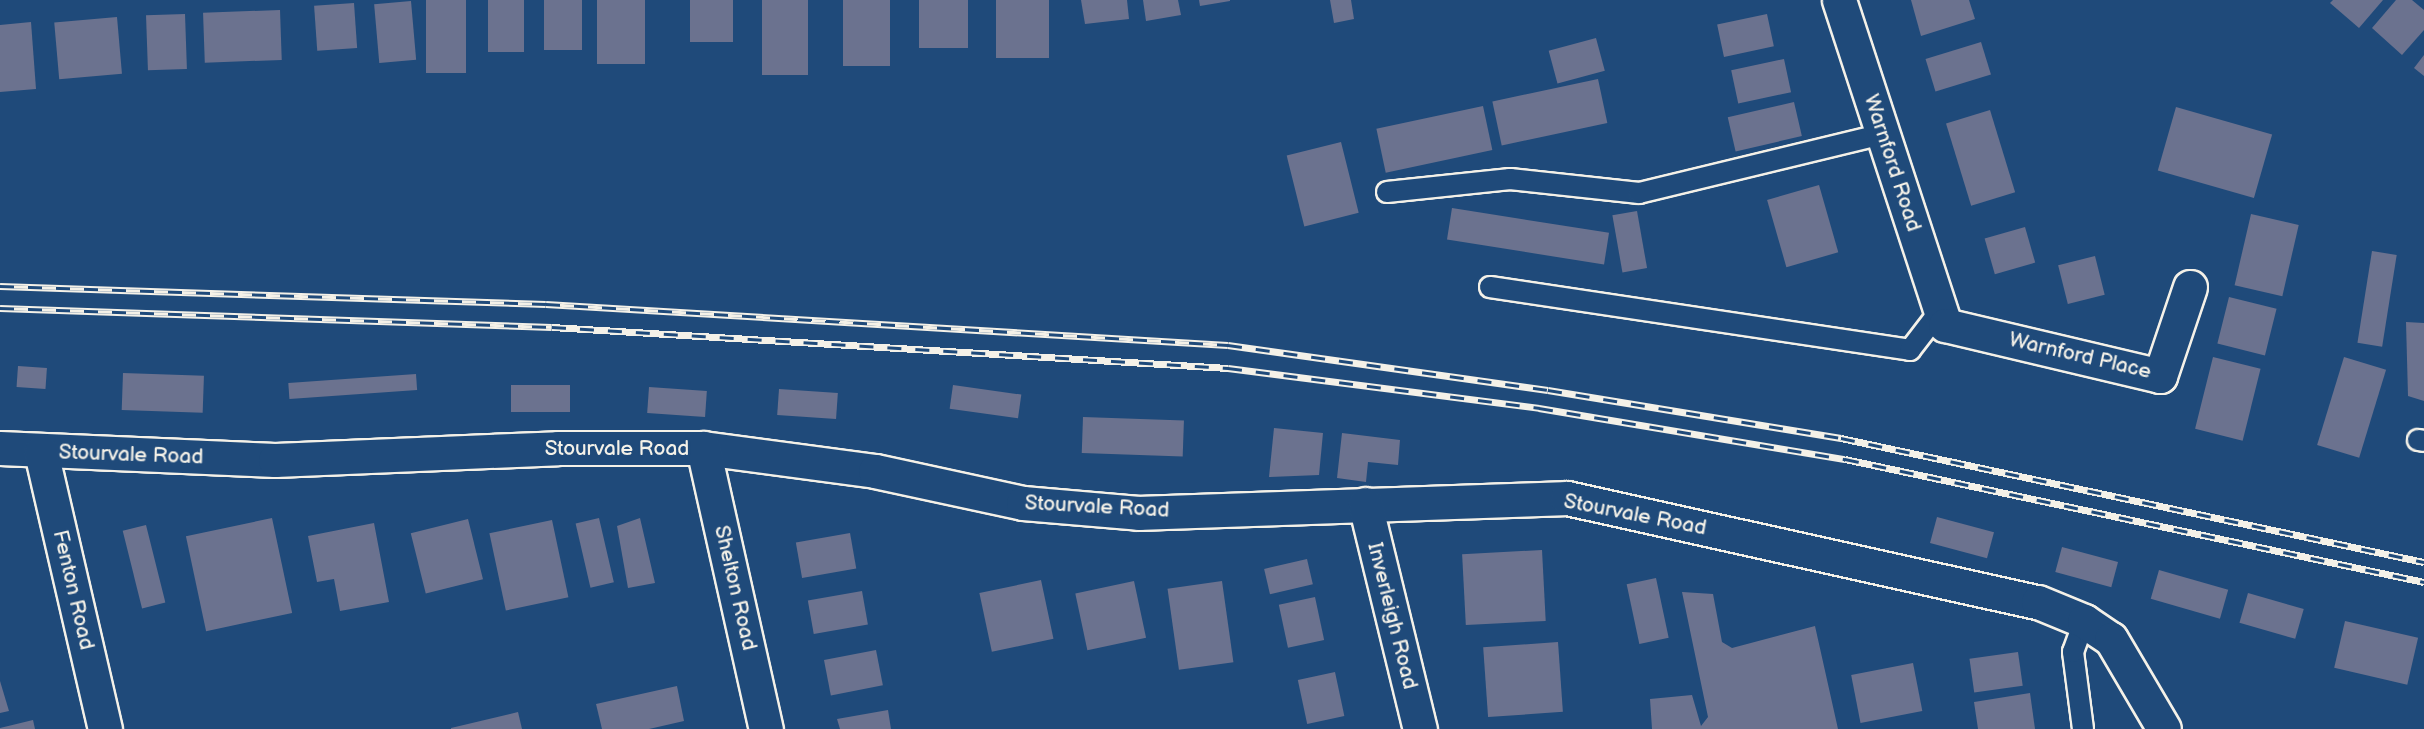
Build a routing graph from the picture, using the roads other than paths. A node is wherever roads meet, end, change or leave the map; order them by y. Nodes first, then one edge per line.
1 (1839, 0) edge
2 (1882, 134) junction
3 (1387, 192) dead end
4 (1490, 287) dead end
5 (2190, 287) dead end
6 (1943, 318) junction
7 (0, 448) edge
8 (703, 448) junction
9 (41, 452) junction
10 (1365, 504) junction
11 (2084, 621) junction
12 (105, 729) edge
13 (766, 729) edge
14 (1420, 729) edge
15 (2083, 729) edge
16 (2164, 729) edge

1 - 2 street, Warnford Road
2 - 3 lane
2 - 6 street, Warnford Road
4 - 6 lane
5 - 6 street, Warnford Place
7 - 9 street, Stourvale Road
8 - 9 street, Stourvale Road
8 - 10 street, Stourvale Road
8 - 13 street, Shelton Road
9 - 12 street, Fenton Road
10 - 11 street, Stourvale Road
10 - 14 street, Inverleigh Road
11 - 15 lane
11 - 16 street, Stourvale Road

